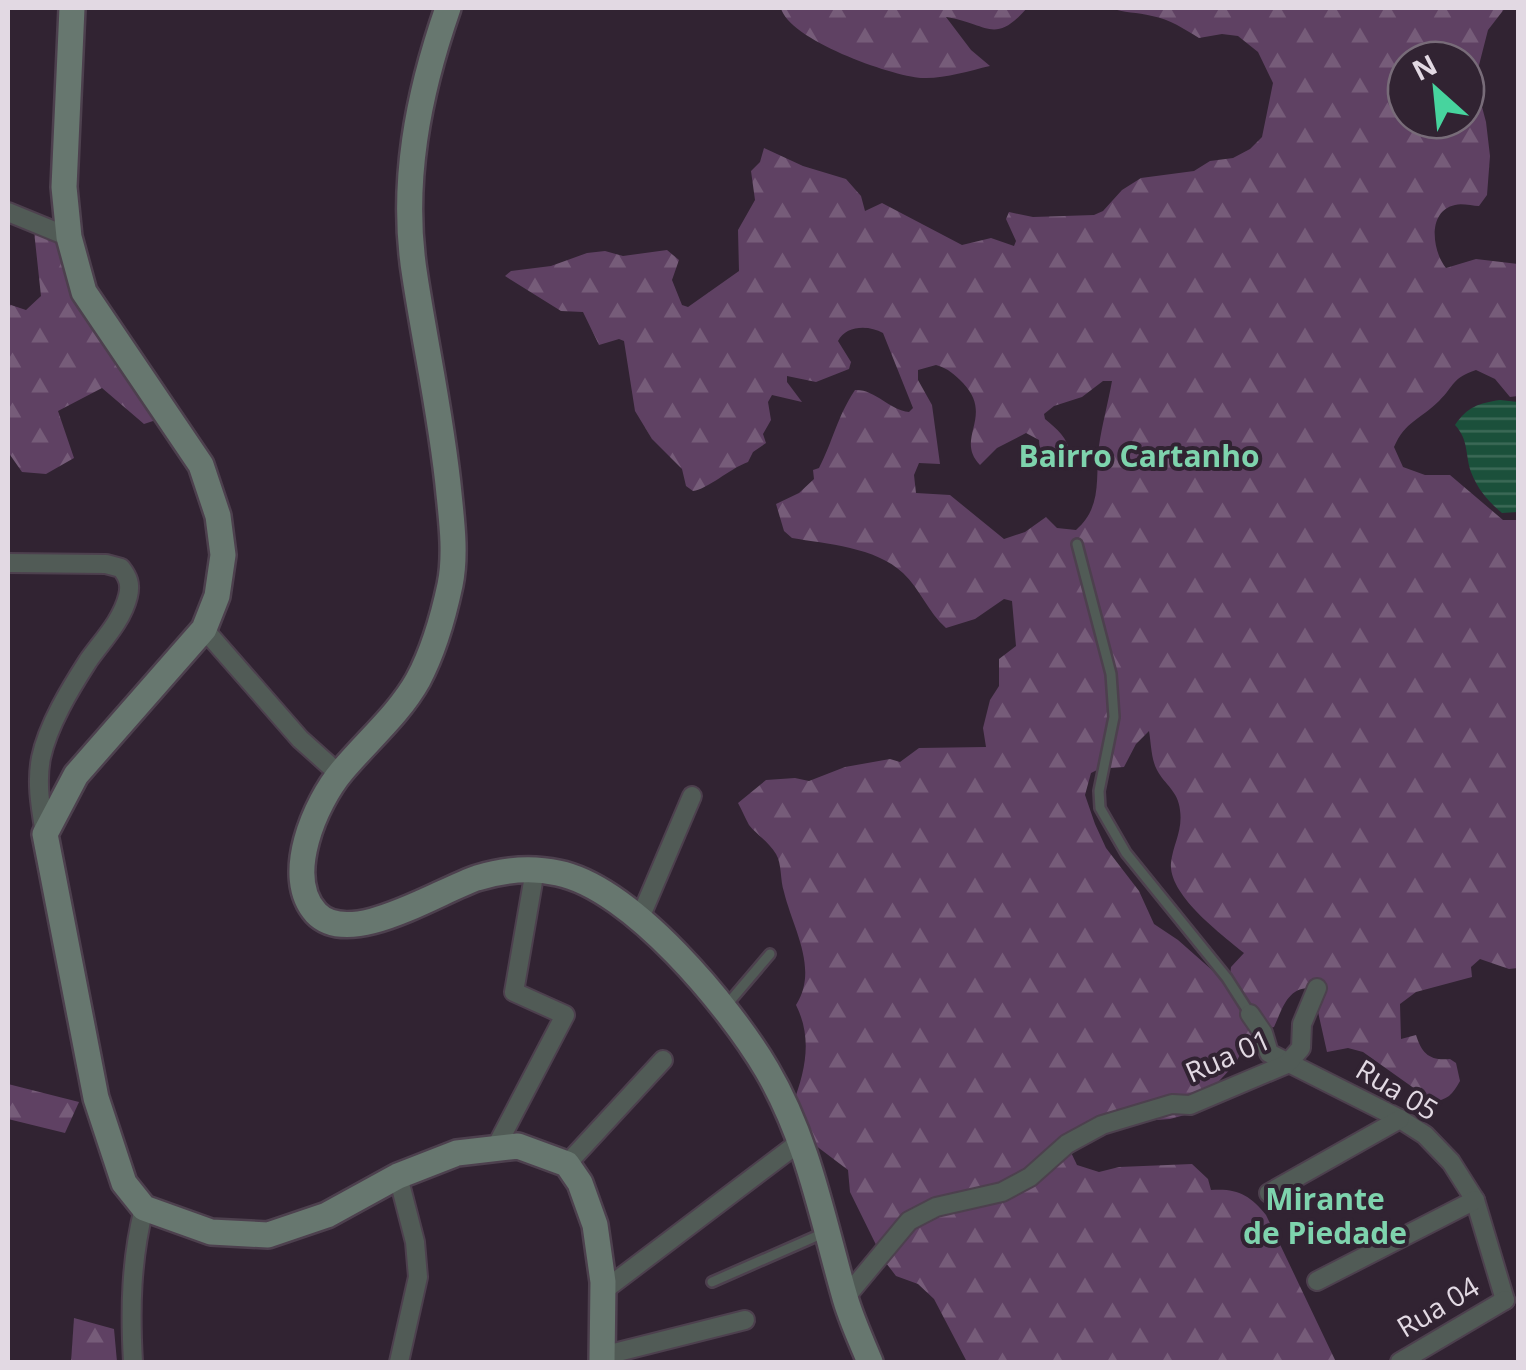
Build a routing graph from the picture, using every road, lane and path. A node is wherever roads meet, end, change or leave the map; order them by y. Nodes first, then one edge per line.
1 (72, 8) edge
2 (448, 8) edge
3 (8, 212) edge
4 (69, 238) junction
5 (1076, 544) dead end
6 (8, 563) edge
7 (204, 629) junction
8 (338, 774) junction
9 (692, 796) dead end
10 (45, 834) junction
11 (535, 870) junction
12 (640, 918) junction
13 (770, 954) dead end
14 (1317, 988) dead end
15 (724, 1009) junction
16 (1250, 1014) joint
17 (663, 1060) dead end
18 (1286, 1064) junction
19 (1400, 1119) junction
20 (801, 1141) junction
21 (496, 1147) junction
22 (567, 1164) junction
23 (398, 1176) junction
24 (1269, 1193) dead end
25 (1475, 1200) junction
26 (144, 1208) junction
27 (828, 1231) junction
28 (1316, 1281) dead end
29 (712, 1282) dead end
30 (603, 1291) junction
31 (844, 1298) junction
32 (1512, 1301) edge
33 (745, 1320) dead end
34 (602, 1360) edge
35 (134, 1362) edge
36 (398, 1362) edge
37 (870, 1362) edge
38 (1400, 1362) edge

1 - 4 street
2 - 8 street
3 - 4 street
4 - 7 street
5 - 16 lane
6 - 10 street
7 - 8 street
7 - 10 street
8 - 11 street
9 - 12 street
10 - 26 street
11 - 12 street
11 - 21 street
12 - 15 street
13 - 15 lane
14 - 18 street, Rua 01
15 - 20 street
16 - 18 street
17 - 22 street
18 - 19 street, Rua 05
18 - 31 street, Rua 01
19 - 24 street
19 - 25 street, Rua 05
20 - 27 street
20 - 30 street
21 - 22 street
21 - 23 street
22 - 30 street
23 - 26 street
23 - 36 street
25 - 28 street
25 - 32 street, Rua 05
26 - 35 street
27 - 29 lane
27 - 31 street
30 - 34 street
31 - 37 street
32 - 38 street, Rua 04
33 - 34 street

